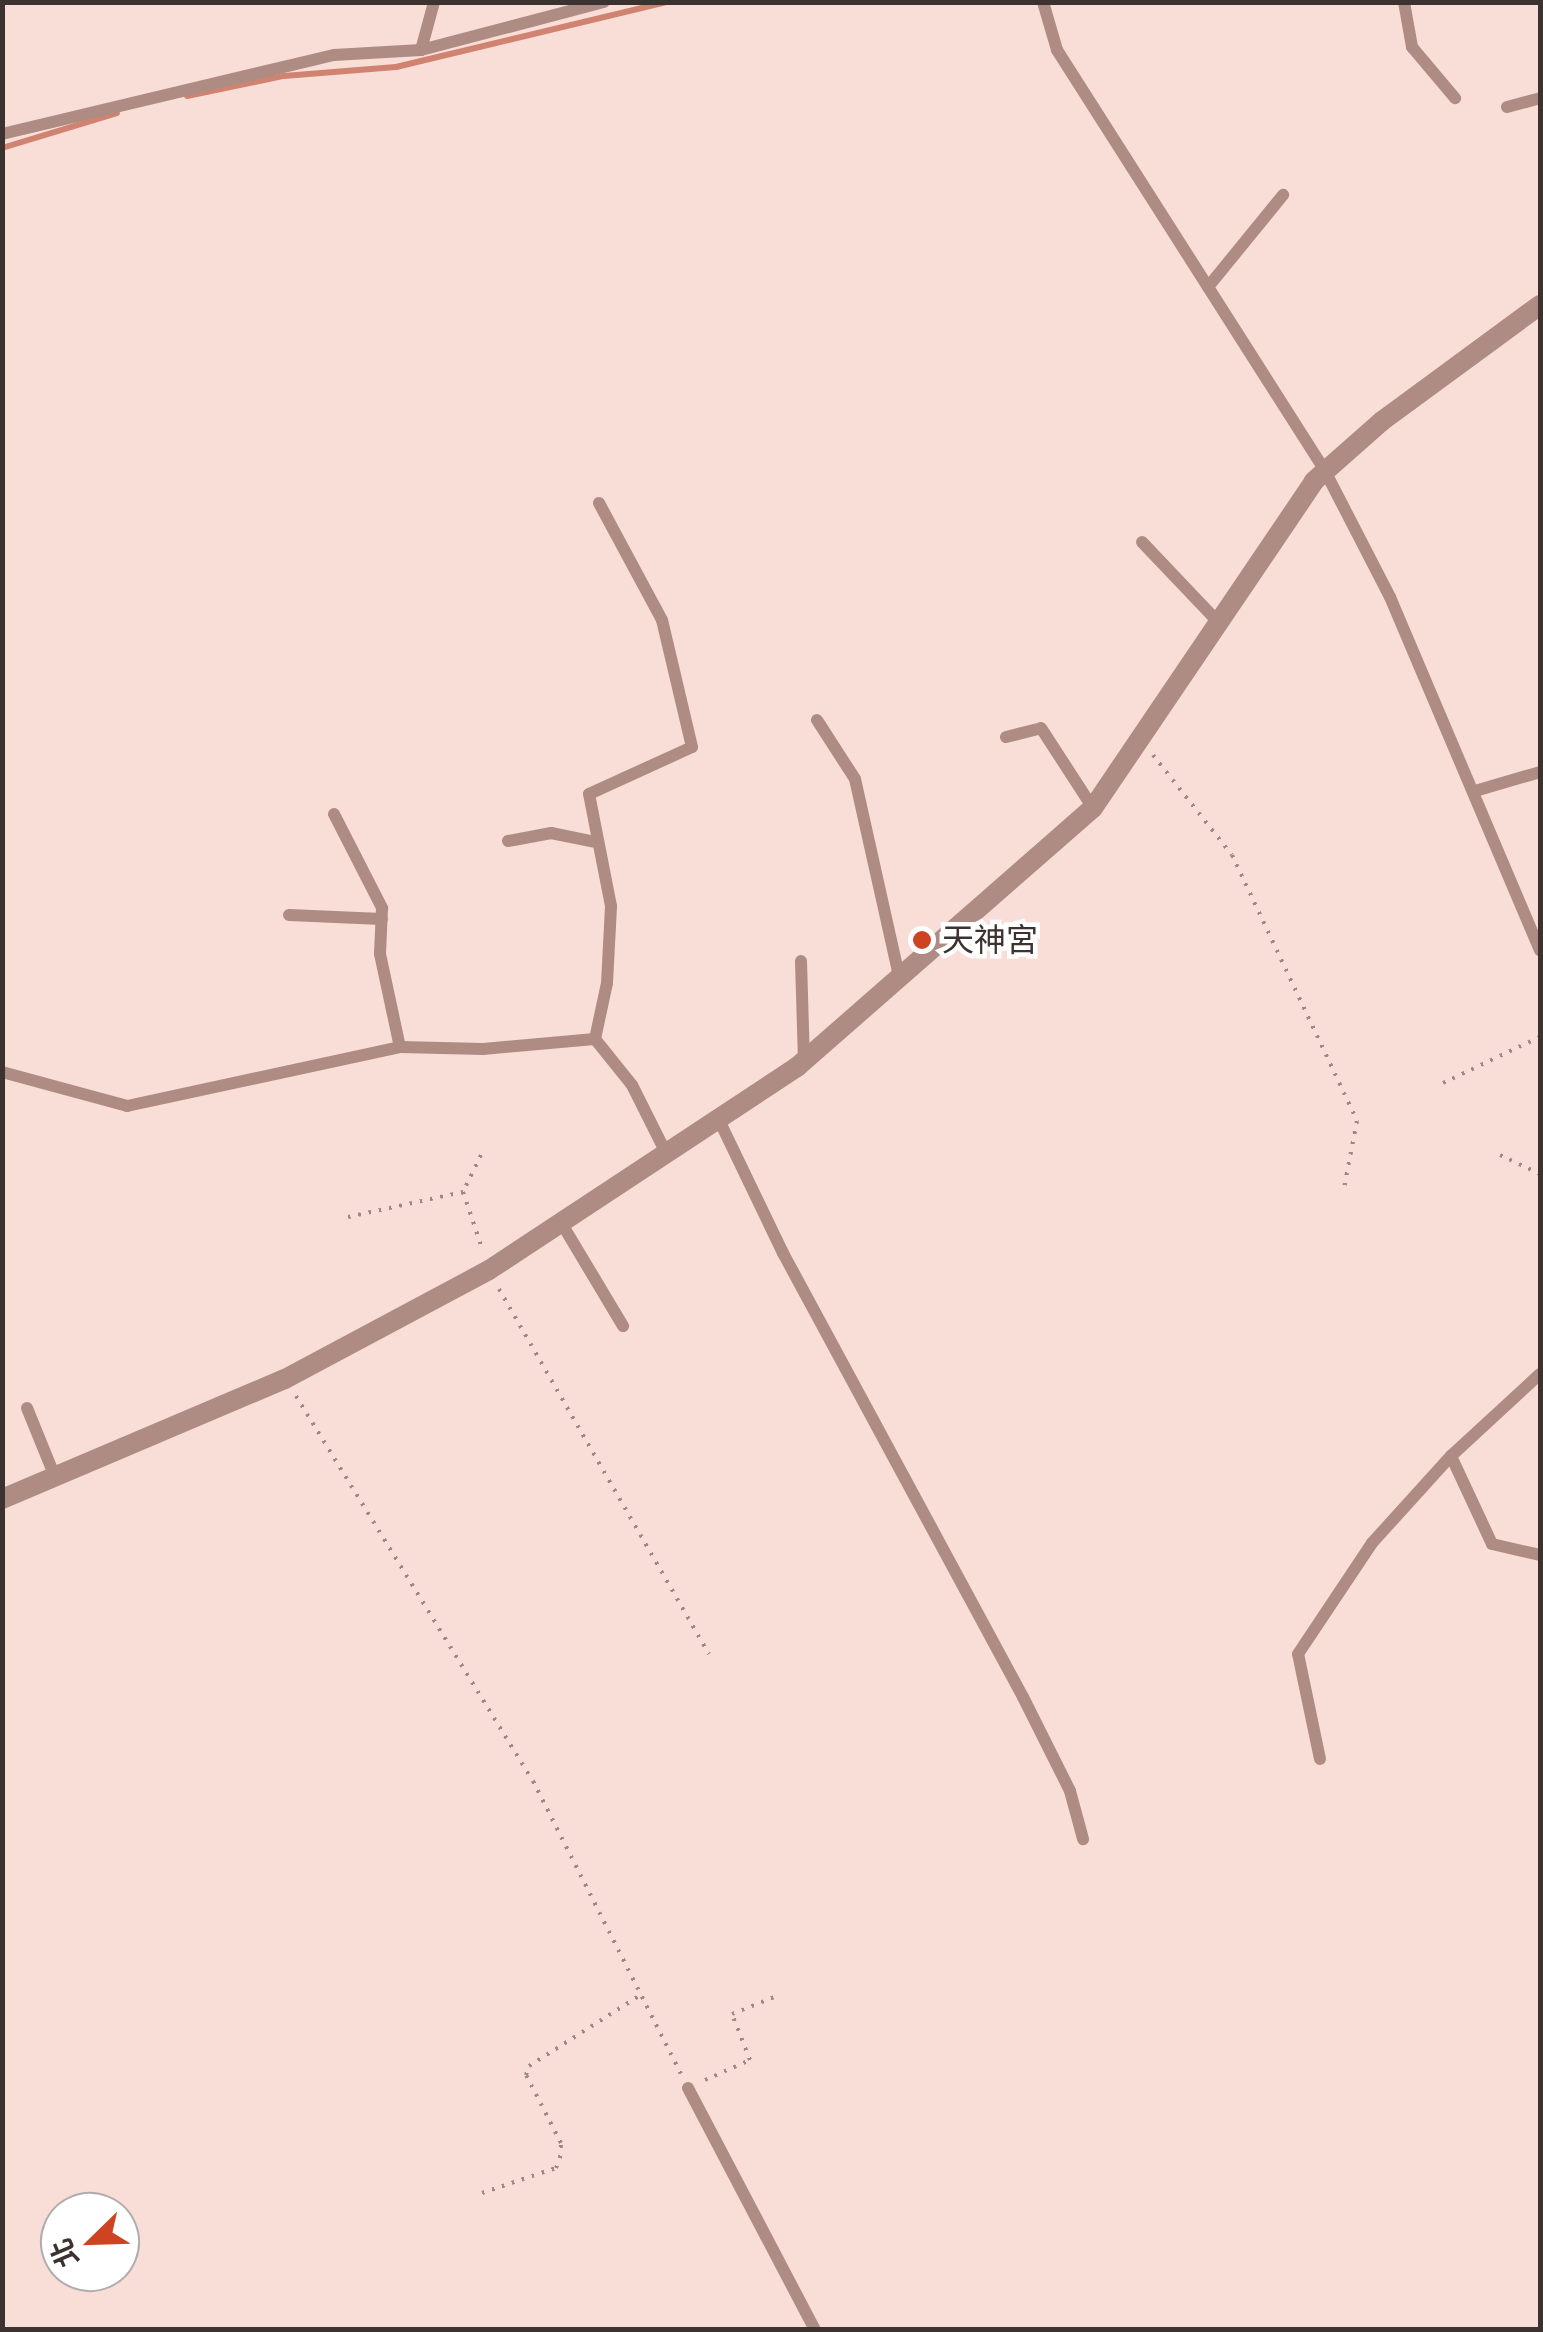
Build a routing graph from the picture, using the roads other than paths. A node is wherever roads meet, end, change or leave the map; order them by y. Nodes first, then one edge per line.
1 (434, 2) edge
2 (604, 2) edge
3 (1043, 2) edge
4 (1404, 2) edge
5 (421, 50) junction
6 (1455, 98) dead end
7 (1540, 98) edge
8 (1508, 107) dead end
9 (2, 134) edge
10 (1283, 195) dead end
11 (1208, 287) junction
12 (1540, 305) edge
13 (1325, 471) junction
14 (599, 504) dead end
15 (1142, 542) dead end
16 (1221, 625) junction
17 (817, 720) dead end
18 (1006, 737) dead end
19 (1540, 772) edge
20 (1476, 791) junction
21 (1094, 808) junction
22 (334, 814) dead end
23 (508, 841) dead end
24 (596, 842) junction
25 (289, 915) dead end
26 (382, 920) junction
27 (1540, 950) edge
28 (800, 961) dead end
29 (899, 976) junction
30 (595, 1040) junction
31 (400, 1047) junction
32 (804, 1060) junction
33 (2, 1072) edge
34 (719, 1120) junction
35 (666, 1153) junction
36 (562, 1224) junction
37 (622, 1326) dead end
38 (1540, 1374) edge
39 (28, 1408) dead end
40 (1451, 1456) junction
41 (56, 1477) junction
42 (2, 1499) edge
43 (1540, 1555) edge
44 (1320, 1759) dead end
45 (1083, 1839) dead end
46 (688, 2088) road end
47 (815, 2330) edge

1 - 5 lane
2 - 5 lane
3 - 11 lane
4 - 6 lane
5 - 9 lane
7 - 8 lane
10 - 11 lane
11 - 13 lane
12 - 13 street
13 - 16 street
13 - 20 lane
14 - 24 lane
15 - 16 lane
16 - 21 street
17 - 29 lane
18 - 21 lane
19 - 20 lane
20 - 27 lane
21 - 29 street
22 - 26 lane
23 - 24 lane
24 - 30 lane
25 - 26 lane
26 - 31 lane
28 - 32 lane
29 - 32 street
30 - 31 lane
30 - 35 lane
31 - 33 lane
32 - 34 street
34 - 35 street
34 - 45 lane
35 - 36 street
36 - 37 lane
36 - 41 street
38 - 40 lane
39 - 41 lane
40 - 43 lane
40 - 44 lane
41 - 42 street
46 - 47 lane

